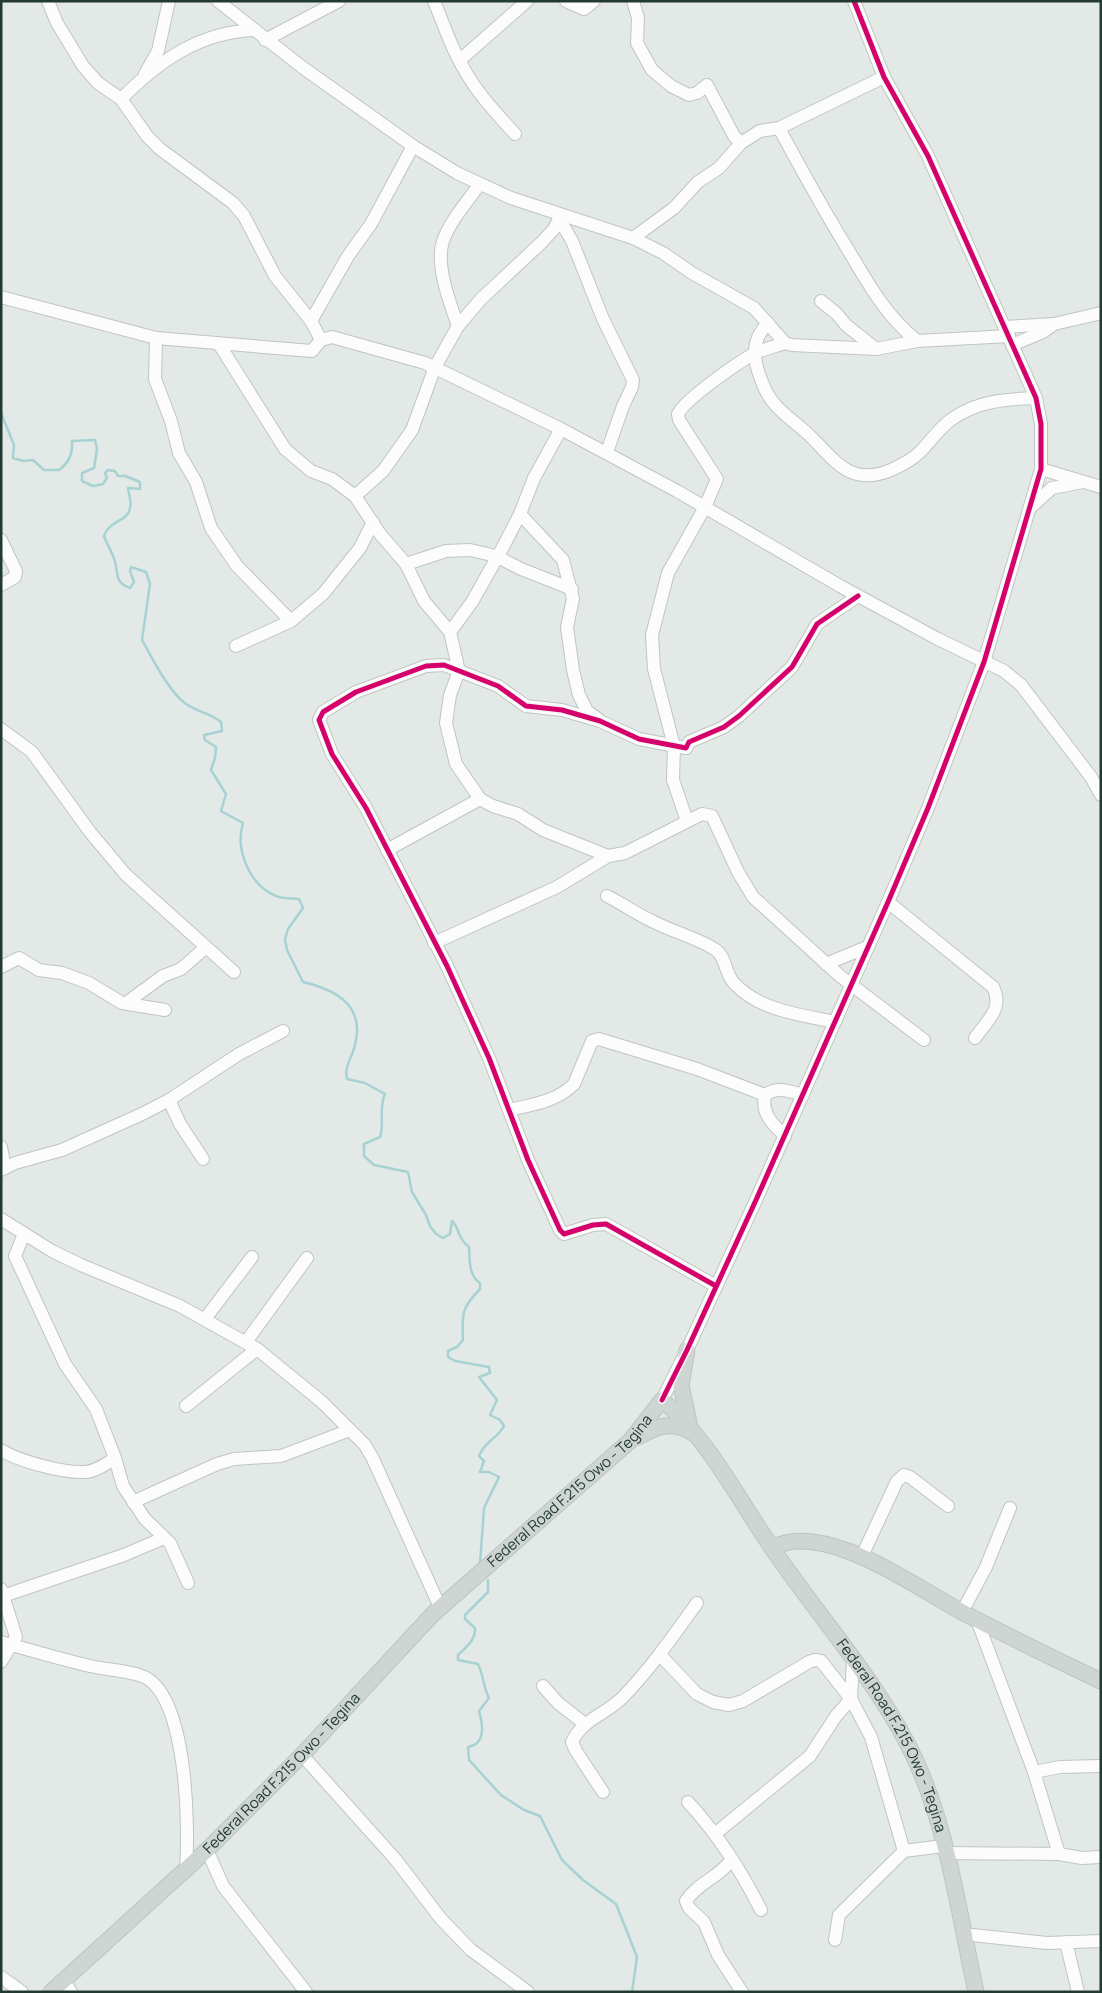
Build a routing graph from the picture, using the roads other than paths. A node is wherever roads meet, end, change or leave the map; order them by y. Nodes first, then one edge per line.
1 (48, 1) edge
2 (169, 1) edge
3 (218, 1) edge
4 (339, 1) edge
5 (434, 1) edge
6 (527, 1) edge
7 (566, 1) edge
8 (594, 1) edge
9 (633, 1) edge
10 (854, 1) edge
11 (255, 30) junction
12 (265, 40) junction
13 (460, 60) junction
14 (144, 76) junction
15 (884, 77) junction
16 (121, 99) junction
17 (779, 128) junction
18 (514, 134) dead end
19 (741, 143) junction
20 (413, 146) junction
21 (479, 185) junction
22 (561, 217) junction
23 (633, 238) junction
24 (1, 297) edge
25 (821, 301) dead end
26 (1101, 313) edge
27 (311, 321) junction
28 (768, 323) junction
29 (1054, 324) junction
30 (458, 326) junction
31 (1009, 336) junction
32 (156, 338) junction
33 (320, 340) junction
34 (917, 342) junction
35 (785, 343) junction
36 (218, 344) junction
37 (876, 349) junction
38 (756, 353) junction
39 (435, 367) junction
40 (1036, 398) junction
41 (561, 429) junction
42 (607, 452) junction
43 (1042, 469) junction
44 (1083, 482) junction
45 (1101, 487) edge
46 (354, 496) junction
47 (705, 507) junction
48 (1029, 510) junction
49 (520, 514) junction
50 (373, 522) junction
51 (1, 540) edge
52 (496, 556) junction
53 (406, 564) junction
54 (1, 585) edge
55 (572, 589) junction
56 (858, 596) junction
57 (291, 621) junction
58 (450, 632) junction
59 (236, 646) dead end
60 (984, 662) junction
61 (459, 671) junction
62 (600, 721) junction
63 (1, 728) edge
64 (674, 746) junction
65 (1101, 795) edge
66 (480, 799) junction
67 (687, 821) junction
68 (387, 850) junction
69 (608, 856) junction
70 (607, 896) dead end
71 (888, 902) junction
72 (434, 943) junction
73 (867, 947) junction
74 (205, 948) junction
75 (826, 964) junction
76 (1, 967) edge
77 (234, 972) dead end
78 (850, 984) junction
79 (126, 1003) junction
80 (164, 1010) dead end
81 (835, 1022) junction
82 (283, 1031) dead end
83 (975, 1038) dead end
84 (924, 1040) dead end
85 (765, 1095) junction
86 (803, 1095) junction
87 (169, 1100) junction
88 (510, 1110) junction
89 (785, 1136) junction
90 (1, 1147) edge
91 (202, 1159) dead end
92 (3, 1169) edge
93 (1, 1219) edge
94 (24, 1234) junction
95 (252, 1257) dead end
96 (307, 1258) dead end
97 (716, 1286) junction
98 (205, 1319) junction
99 (251, 1346) junction
100 (687, 1350) junction
101 (662, 1400) junction
102 (186, 1406) dead end
103 (350, 1430) junction
104 (695, 1433) junction
105 (630, 1441) junction
106 (1, 1450) edge
107 (115, 1458) junction
108 (133, 1502) junction
109 (948, 1506) dead end
110 (1010, 1508) dead end
111 (164, 1538) junction
112 (772, 1548) junction
113 (862, 1556) junction
114 (188, 1583) dead end
115 (2, 1592) edge
116 (697, 1603) dead end
117 (440, 1607) junction
118 (962, 1612) junction
119 (977, 1620) junction
120 (6, 1643) edge
121 (660, 1655) junction
122 (853, 1660) junction
123 (1, 1662) edge
124 (1101, 1681) edge
125 (543, 1686) dead end
126 (851, 1698) junction
127 (585, 1724) junction
128 (302, 1755) junction
129 (1101, 1766) edge
130 (1034, 1772) junction
131 (603, 1792) dead end
132 (688, 1802) dead end
133 (716, 1833) junction
134 (944, 1849) junction
135 (207, 1850) junction
136 (904, 1852) junction
137 (1059, 1854) junction
138 (1101, 1858) edge
139 (732, 1859) junction
140 (186, 1870) junction
141 (761, 1910) dead end
142 (963, 1934) junction
143 (835, 1940) dead end
144 (1101, 1941) edge
145 (1066, 1942) junction
146 (1, 1977) edge
147 (67, 1987) edge
148 (22, 1992) edge
149 (51, 1992) edge
150 (306, 1992) edge
151 (528, 1992) edge
152 (742, 1992) edge
153 (976, 1992) edge
154 (1078, 1992) edge

1 - 16 street
2 - 14 street
3 - 11 street
4 - 12 street
5 - 13 street
6 - 13 street
7 - 8 street
9 - 19 street
10 - 15 street
11 - 12 street
11 - 14 street
12 - 20 street
13 - 18 street
14 - 16 street
15 - 17 street
15 - 31 street
16 - 27 street
17 - 19 street
17 - 34 street
19 - 23 street
20 - 21 street
20 - 27 street
21 - 22 street
21 - 30 street
22 - 23 street
22 - 30 street
22 - 42 street
23 - 28 street
24 - 32 street
25 - 37 street
26 - 29 street
27 - 33 street
28 - 35 street
28 - 38 street
29 - 31 street
29 - 31 street
30 - 39 street
31 - 34 street
31 - 40 street
32 - 36 street
32 - 57 street
33 - 36 street
33 - 39 street
34 - 37 street
35 - 37 street
35 - 38 street
36 - 46 street
38 - 40 street
38 - 47 street
39 - 41 street
39 - 46 street
40 - 43 street
41 - 42 street
41 - 49 street
42 - 47 street
43 - 44 street
43 - 48 street
44 - 45 street
44 - 48 street
46 - 50 street
47 - 56 street
47 - 64 street
48 - 60 street
49 - 52 street
49 - 55 street
50 - 53 street
50 - 57 street
51 - 54 street
52 - 53 street
52 - 55 street
52 - 58 street
53 - 58 street
55 - 62 street
56 - 60 street
56 - 64 street
57 - 59 street
58 - 61 street
60 - 65 street
60 - 71 street
61 - 62 street
61 - 66 street
61 - 68 street
62 - 64 street
63 - 74 street
64 - 67 street
66 - 68 street
66 - 69 street
67 - 69 street
67 - 75 street
68 - 72 street
69 - 72 street
70 - 81 street
71 - 73 street
71 - 83 street
72 - 88 street
73 - 75 street
73 - 78 street
74 - 77 street
74 - 79 street
75 - 78 street
76 - 79 street
78 - 81 street
78 - 84 street
79 - 80 street
81 - 86 street
82 - 87 street
85 - 86 street
85 - 88 street
85 - 89 street
86 - 89 street
87 - 91 street
87 - 92 street
88 - 97 street
89 - 97 street
90 - 92 street
93 - 94 street
94 - 98 street
94 - 107 street
95 - 98 street
96 - 99 street
97 - 100 street
98 - 99 street
99 - 102 street
99 - 103 street
100 - 101 street
100 - 104 main road
101 - 104 main road, Federal Road F.215 Owo - Tegina
101 - 105 main road, Federal Road F.215 Owo - Tegina
103 - 108 street
103 - 117 street
104 - 105 main road
104 - 112 main road, Federal Road F.215 Owo - Tegina
105 - 117 main road, Federal Road F.215 Owo - Tegina
106 - 107 street
107 - 108 street
108 - 111 street
109 - 113 street
110 - 118 street
111 - 114 street
111 - 115 street
112 - 113 main road
112 - 122 main road, Federal Road F.215 Owo - Tegina
113 - 118 main road
115 - 120 street
116 - 121 street
117 - 128 main road, Federal Road F.215 Owo - Tegina
118 - 119 main road
119 - 124 main road
119 - 130 street
120 - 123 street
120 - 140 street
121 - 126 street
121 - 127 street
122 - 126 street
122 - 134 main road, Federal Road F.215 Owo - Tegina
125 - 127 street
126 - 133 street
126 - 136 street
127 - 131 street
128 - 135 main road, Federal Road F.215 Owo - Tegina
128 - 151 street
129 - 130 street
130 - 137 street
132 - 133 street
133 - 139 street
134 - 136 street
134 - 137 street
134 - 142 main road, Federal Road F.215 Owo - Tegina
135 - 140 main road, Federal Road F.215 Owo - Tegina
135 - 150 street
136 - 143 street
137 - 138 street
139 - 141 street
139 - 152 street
140 - 147 main road, Federal Road F.215 Owo - Tegina
142 - 145 street
142 - 153 main road, Federal Road F.215 Owo - Tegina
144 - 145 street
145 - 154 street
146 - 148 street
147 - 149 main road, Federal Road F.215 Owo - Tegina

